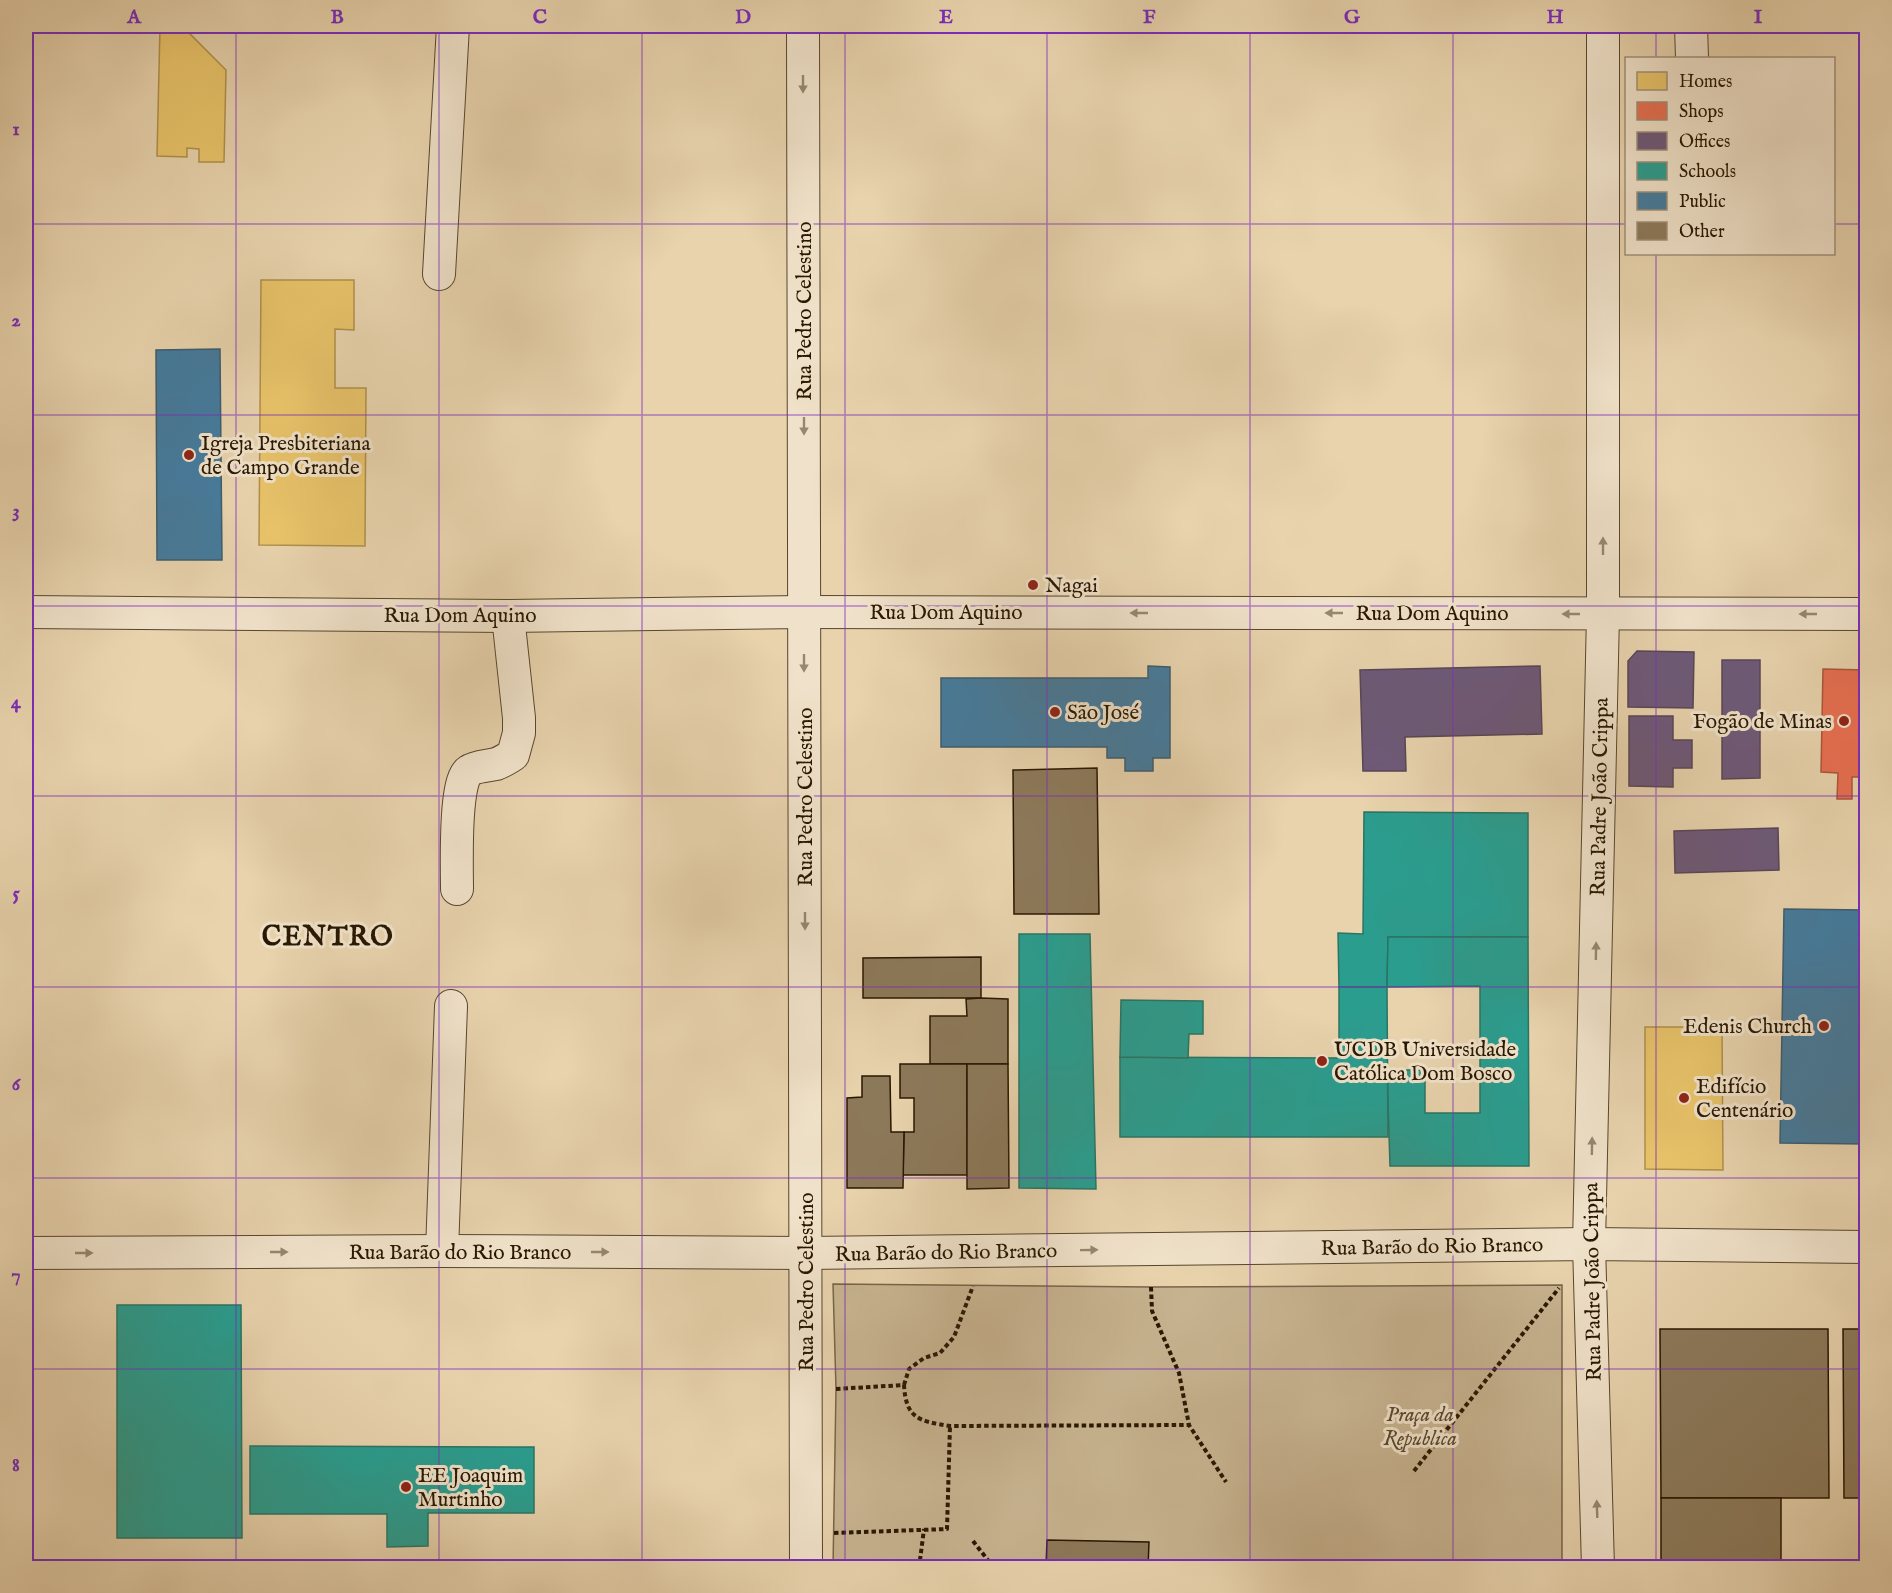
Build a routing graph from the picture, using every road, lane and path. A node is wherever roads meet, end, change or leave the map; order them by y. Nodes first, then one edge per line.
1 (453, 26) edge
2 (803, 26) edge
3 (1603, 26) edge
4 (1691, 26) edge
5 (1692, 57) edge
6 (1615, 164) edge
7 (439, 274) dead end
8 (26, 612) edge
9 (804, 612) junction
10 (1604, 614) junction
11 (1866, 614) edge
12 (508, 616) junction
13 (458, 889) dead end
14 (452, 1006) dead end
15 (1589, 1245) junction
16 (1866, 1247) edge
17 (442, 1251) junction
18 (26, 1253) edge
19 (806, 1253) junction
20 (1562, 1285) dead end
21 (974, 1286) dead end
22 (1151, 1287) dead end
23 (903, 1385) junction
24 (836, 1389) dead end
25 (1189, 1425) junction
26 (950, 1426) junction
27 (1414, 1471) dead end
28 (1226, 1482) dead end
29 (924, 1529) junction
30 (833, 1533) dead end
31 (973, 1541) dead end
32 (806, 1568) edge
33 (919, 1568) edge
34 (994, 1568) edge
35 (1598, 1568) edge

1 - 7 street
2 -> 9 street, Rua Pedro Celestino
3 - 6 street, Rua Padre João Crippa
4 - 5 street
10 -> 6 street, Rua Padre João Crippa
8 - 12 street, Rua Dom Aquino
10 -> 9 street, Rua Dom Aquino
9 - 12 street, Rua Dom Aquino
9 -> 19 street, Rua Pedro Celestino
11 -> 10 street, Rua Dom Aquino
15 -> 10 street, Rua Padre João Crippa
12 - 13 street
14 - 17 street
15 - 16 street, Rua Barão do Rio Branco
19 -> 15 street, Rua Barão do Rio Branco
35 -> 15 street, Rua Padre João Crippa
18 -> 17 street, Rua Barão do Rio Branco
17 -> 19 street, Rua Barão do Rio Branco
19 - 32 street, Rua Pedro Celestino
20 - 27 path
21 - 23 path
22 - 25 path
23 - 24 path
23 - 26 path
25 - 26 path
25 - 28 path
26 - 29 path
29 - 30 path
29 - 33 path
31 - 34 path

